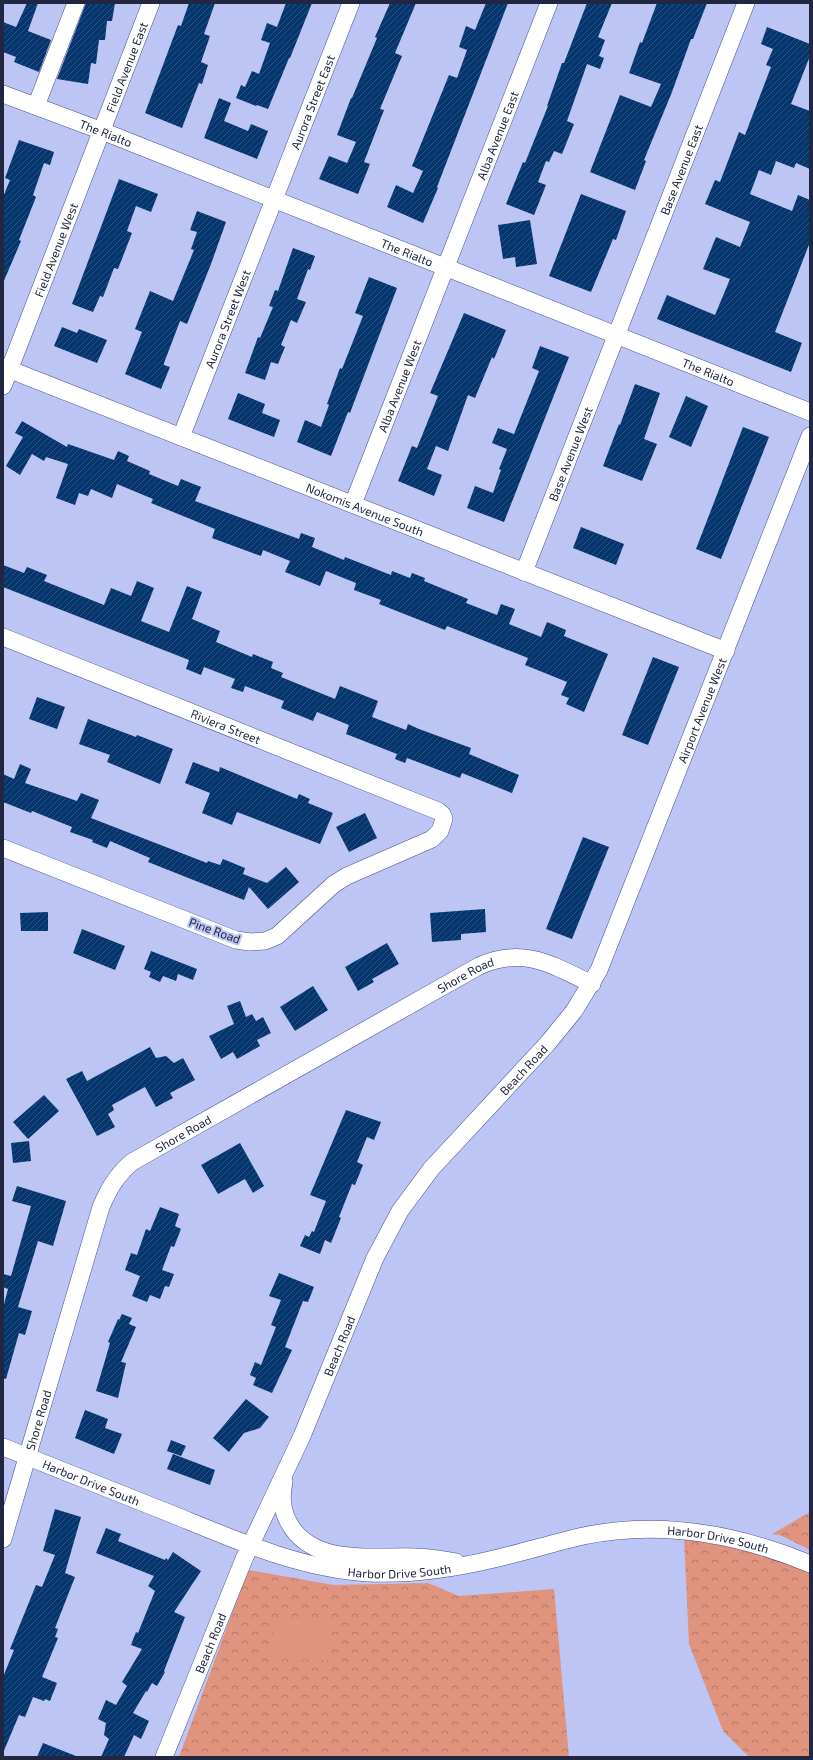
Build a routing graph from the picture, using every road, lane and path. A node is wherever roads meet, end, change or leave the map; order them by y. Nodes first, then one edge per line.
1 (76, 3) edge
2 (151, 3) edge
3 (351, 3) edge
4 (549, 3) edge
5 (746, 3) edge
6 (3, 94) edge
7 (36, 106) junction
8 (102, 131) junction
9 (274, 200) junction
10 (445, 268) junction
11 (617, 336) junction
12 (6, 368) edge
13 (3, 386) edge
14 (810, 412) edge
15 (810, 436) edge
16 (181, 438) junction
17 (353, 504) junction
18 (524, 572) junction
19 (3, 637) edge
20 (726, 651) junction
21 (444, 819) joint
22 (3, 848) edge
23 (592, 984) junction
24 (3, 1447) edge
25 (27, 1456) junction
26 (285, 1473) junction
27 (3, 1538) edge
28 (250, 1546) junction
29 (810, 1564) edge
30 (470, 1565) junction
31 (164, 1757) edge

1 - 7 street
2 - 8 street, Field Avenue East
3 - 9 street, Aurora Street East
4 - 10 street, Alba Avenue East
5 - 11 street, Base Avenue East
6 - 7 street, The Rialto
7 - 8 street, The Rialto
8 - 9 street, The Rialto
8 - 12 street, Field Avenue West
9 - 10 street, The Rialto
9 - 16 street, Aurora Street West
10 - 11 street, The Rialto
10 - 17 street, Alba Avenue West
11 - 14 street, The Rialto
11 - 18 street, Base Avenue West
12 - 13 street, Field Avenue West
12 - 16 street, Nokomis Avenue South
15 - 20 street, Airport Avenue West
16 - 17 street, Nokomis Avenue South
17 - 18 street, Nokomis Avenue South
18 - 20 street, Nokomis Avenue South
19 - 21 street, Riviera Street
20 - 23 street, Airport Avenue West
21 - 22 street, Pine Road
23 - 25 street, Shore Road
23 - 26 street, Beach Road
24 - 25 street, Harbor Drive South
25 - 27 street, Shore Road
25 - 28 street, Harbor Drive South
26 - 28 street, Beach Road
26 - 30 street
28 - 30 street, Harbor Drive South
28 - 31 street, Beach Road
29 - 30 street, Harbor Drive South

